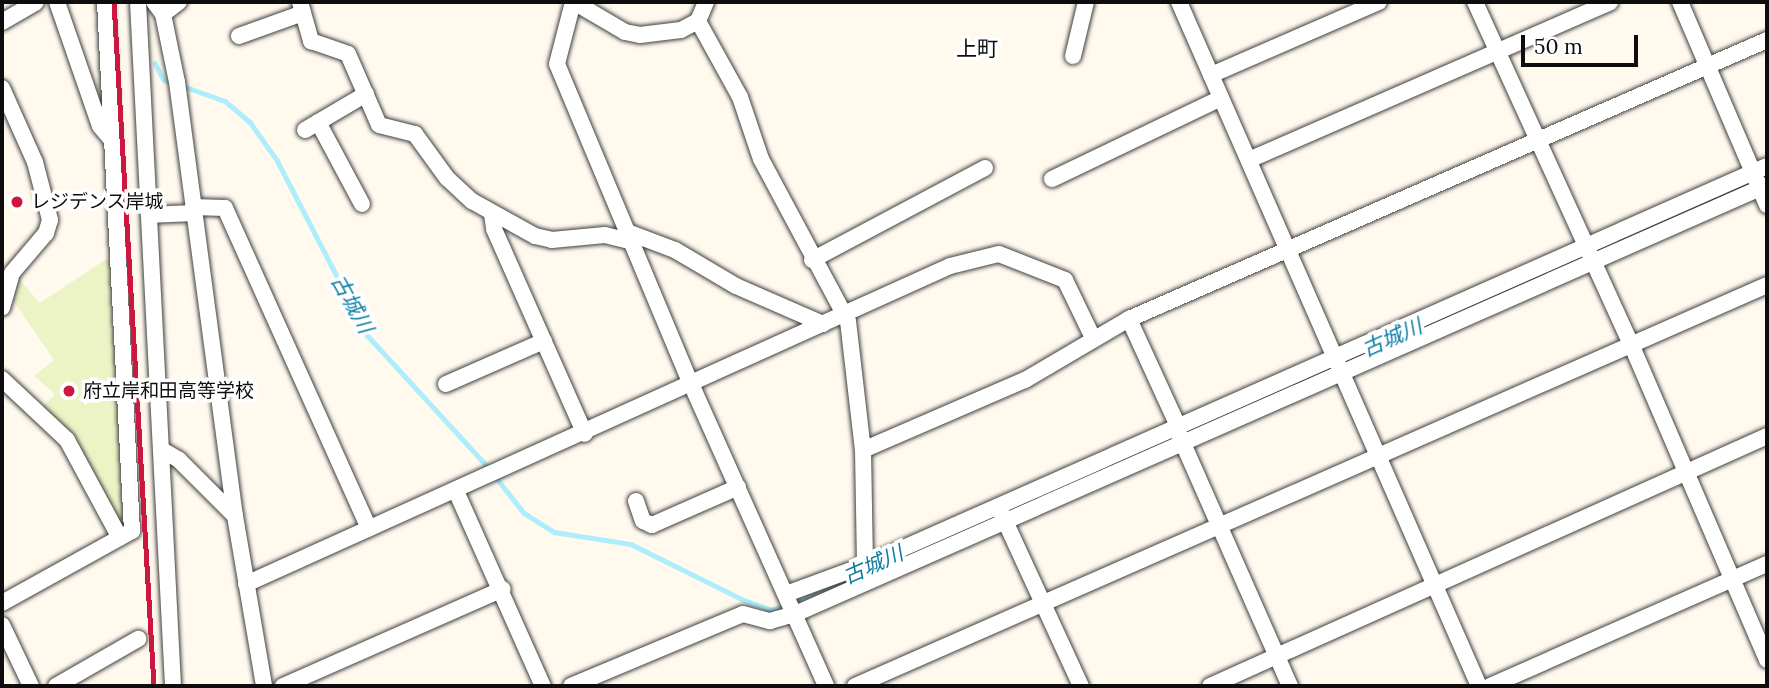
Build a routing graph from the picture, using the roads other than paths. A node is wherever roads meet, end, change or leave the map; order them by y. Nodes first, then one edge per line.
1 (36, 2) edge
2 (57, 2) edge
3 (105, 2) edge
4 (138, 2) edge
5 (179, 2) edge
6 (573, 2) edge
7 (706, 2) edge
8 (1086, 2) edge
9 (1179, 2) edge
10 (1379, 2) edge
11 (1475, 2) edge
12 (1680, 2) edge
13 (1602, 3) edge
14 (158, 8) edge
15 (302, 8) edge
16 (698, 20) junction
17 (2, 22) edge
18 (239, 36) dead end
19 (1767, 40) edge
20 (1497, 52) junction
21 (1073, 56) dead end
22 (1707, 67) junction
23 (1211, 75) junction
24 (2, 88) edge
25 (366, 94) junction
26 (1221, 98) junction
27 (111, 139) junction
28 (1537, 142) junction
29 (1249, 160) junction
30 (1767, 166) edge
31 (985, 168) dead end
32 (1752, 173) junction
33 (1052, 179) dead end
34 (1764, 187) edge
35 (362, 204) dead end
36 (1767, 205) edge
37 (193, 210) junction
38 (492, 214) junction
39 (149, 215) junction
40 (631, 237) junction
41 (1583, 246) junction
42 (1289, 251) junction
43 (812, 260) junction
44 (1591, 262) junction
45 (1767, 285) edge
46 (2, 308) edge
47 (843, 314) junction
48 (1129, 319) junction
49 (823, 324) junction
50 (1093, 338) junction
51 (544, 341) junction
52 (1631, 344) junction
53 (1338, 364) junction
54 (2, 379) edge
55 (446, 384) dead end
56 (692, 386) junction
57 (1179, 431) junction
58 (585, 434) junction
59 (1767, 436) edge
60 (162, 450) junction
61 (863, 450) junction
62 (1379, 456) junction
63 (1685, 472) junction
64 (738, 487) junction
65 (456, 491) junction
66 (636, 500) dead end
67 (996, 505) junction
68 (235, 516) junction
69 (1005, 519) junction
70 (1220, 524) junction
71 (369, 528) junction
72 (120, 538) junction
73 (1767, 564) edge
74 (865, 565) junction
75 (1732, 579) junction
76 (1436, 582) junction
77 (246, 584) junction
78 (503, 589) junction
79 (787, 595) junction
80 (1042, 602) junction
81 (2, 603) edge
82 (795, 614) junction
83 (2, 625) edge
84 (138, 639) dead end
85 (1277, 657) junction
86 (1767, 660) edge
87 (32, 686) edge
88 (56, 686) edge
89 (173, 686) edge
90 (264, 686) edge
91 (283, 686) edge
92 (543, 686) edge
93 (571, 686) edge
94 (826, 686) edge
95 (855, 686) edge
96 (1081, 686) edge
97 (1210, 686) edge
98 (1290, 686) edge
99 (1479, 686) edge
100 (1490, 686) edge

1 - 17 street
2 - 27 street
3 - 27 street
4 - 39 street
5 - 14 street
6 - 16 street
6 - 40 street
7 - 16 street
8 - 21 street
9 - 23 street
10 - 23 street
11 - 20 street
12 - 22 street
13 - 20 street
14 - 37 street
15 - 18 street
15 - 25 street
16 - 43 street
19 - 22 street
20 - 28 street
20 - 29 street
22 - 28 street
22 - 32 street
23 - 26 street
24 - 46 street
25 - 35 street
25 - 38 street
26 - 29 street
26 - 33 street
27 - 72 street
28 - 41 street
28 - 42 street
29 - 42 street
30 - 32 street
31 - 43 street
32 - 34 street
32 - 41 street
34 - 36 street
34 - 44 street
37 - 39 street
37 - 68 street
37 - 71 street
38 - 40 street
38 - 51 street
39 - 60 street
40 - 49 street
40 - 56 street
41 - 44 street
41 - 53 street
42 - 48 street
42 - 53 street
43 - 47 street
44 - 52 street
44 - 53 street
45 - 52 street
47 - 49 street
47 - 50 street
47 - 61 street
48 - 50 street
48 - 57 street
49 - 56 street
50 - 61 street
51 - 55 street
51 - 58 street
52 - 62 street
52 - 63 street
53 - 57 street
53 - 62 street
54 - 72 street
56 - 58 street
56 - 64 street
57 - 67 street
57 - 69 street
57 - 70 street
58 - 65 street
59 - 63 street
60 - 68 street
60 - 89 street
61 - 74 street
62 - 70 street
62 - 76 street
63 - 75 street
63 - 76 street
64 - 66 street
64 - 79 street
65 - 71 street
65 - 78 street
67 - 69 street
67 - 74 street
68 - 77 street
69 - 80 street
69 - 82 street
70 - 80 street
70 - 85 street
71 - 77 street
72 - 81 street
73 - 75 street
74 - 79 street
75 - 86 street
75 - 100 street
76 - 85 street
76 - 99 street
77 - 90 street
78 - 91 street
78 - 92 street
79 - 82 street
80 - 95 street
80 - 96 street
82 - 93 street
82 - 94 street
83 - 87 street
84 - 88 street
85 - 97 street
85 - 98 street

